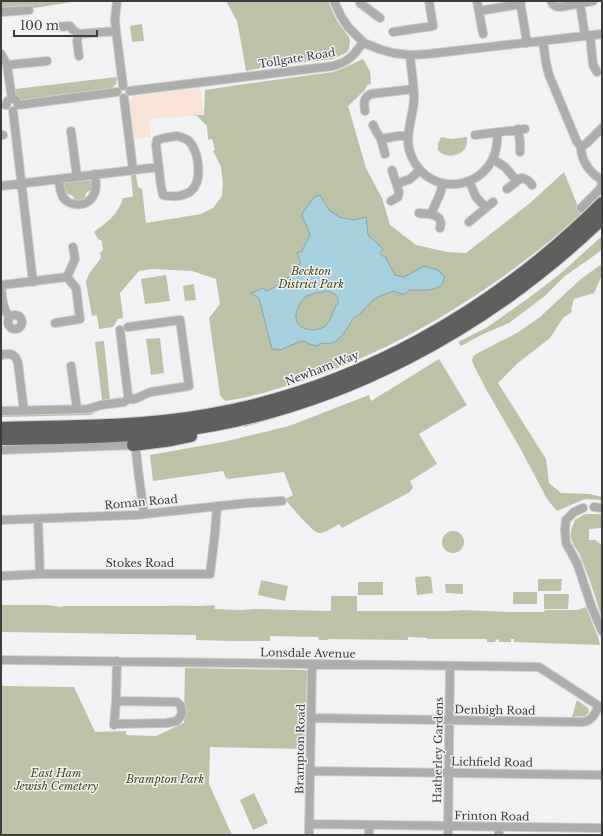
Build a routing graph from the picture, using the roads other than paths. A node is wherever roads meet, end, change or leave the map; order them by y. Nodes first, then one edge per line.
1 (117, 1) edge
2 (334, 1) edge
3 (360, 1) edge
4 (429, 1) edge
5 (477, 1) edge
6 (551, 1) edge
7 (593, 1) edge
8 (521, 2) edge
9 (580, 3) junction
10 (29, 10) dead end
11 (479, 11) junction
12 (1, 12) edge
13 (380, 18) dead end
14 (57, 27) dead end
15 (116, 30) junction
16 (393, 32) dead end
17 (79, 34) junction
18 (483, 34) dead end
19 (602, 34) edge
20 (588, 35) junction
21 (543, 41) junction
22 (364, 43) junction
23 (527, 43) junction
24 (1, 54) edge
25 (410, 55) junction
26 (78, 56) dead end
27 (47, 61) dead end
28 (5, 65) edge
29 (597, 72) dead end
30 (123, 86) junction
31 (413, 89) junction
32 (130, 91) junction
33 (117, 92) junction
34 (124, 98) junction
35 (10, 105) edge
36 (365, 111) dead end
37 (373, 125) dead end
38 (602, 128) edge
39 (72, 131) dead end
40 (497, 132) junction
41 (475, 135) dead end
42 (408, 136) junction
43 (381, 138) junction
44 (581, 147) junction
45 (520, 152) dead end
46 (384, 154) dead end
47 (493, 160) junction
48 (159, 167) junction
49 (133, 170) junction
50 (392, 170) dead end
51 (420, 170) junction
52 (95, 174) junction
53 (77, 176) junction
54 (59, 179) junction
55 (602, 180) edge
56 (469, 181) junction
57 (517, 181) junction
58 (22, 183) junction
59 (443, 183) junction
60 (397, 184) junction
61 (532, 185) dead end
62 (1, 186) edge
63 (507, 189) dead end
64 (392, 201) dead end
65 (493, 202) dead end
66 (602, 203) edge
67 (486, 208) junction
68 (581, 208) dead end
69 (419, 213) dead end
70 (431, 214) junction
71 (602, 219) edge
72 (469, 222) dead end
73 (440, 228) dead end
74 (73, 247) dead end
75 (67, 277) junction
76 (33, 282) junction
77 (2, 284) edge
78 (9, 317) dead end
79 (55, 323) dead end
80 (1, 355) edge
81 (71, 366) dead end
82 (128, 399) junction
83 (77, 409) junction
84 (1, 411) edge
85 (24, 411) junction
86 (214, 425) junction
87 (1, 428) edge
88 (1, 439) edge
89 (133, 445) junction
90 (1, 450) edge
91 (282, 501) dead end
92 (217, 506) junction
93 (583, 508) dead end
94 (144, 514) junction
95 (38, 519) junction
96 (1, 520) edge
97 (40, 574) junction
98 (1, 576) edge
99 (602, 632) edge
100 (1, 660) edge
101 (117, 661) junction
102 (312, 664) junction
103 (450, 666) junction
104 (116, 701) junction
105 (600, 707) edge
106 (311, 718) junction
107 (449, 720) junction
108 (310, 771) junction
109 (448, 773) junction
110 (602, 775) edge
111 (310, 824) junction
112 (369, 825) junction
113 (448, 826) junction
114 (601, 830) edge
115 (499, 831) edge
116 (550, 831) edge
117 (309, 835) edge
118 (369, 835) edge
119 (448, 835) edge

1 - 15 street
2 - 22 street
3 - 13 street
4 - 16 street
5 - 11 street
6 - 9 street
7 - 9 street
8 - 11 street
8 - 23 street
9 - 20 street
10 - 12 street
11 - 18 street
14 - 17 street
15 - 17 street
15 - 30 street
17 - 26 street
19 - 20 street
20 - 21 street
20 - 29 street
21 - 23 street
21 - 44 street
22 - 25 street
22 - 32 street, Tollgate Road
23 - 25 street
24 - 28 street
25 - 31 street
27 - 28 street
28 - 35 street
30 - 32 street
30 - 33 street
31 - 36 street
31 - 42 street
32 - 34 street
33 - 34 street
33 - 35 street
34 - 49 street
35 - 58 street
37 - 43 street
38 - 44 street
39 - 53 street
40 - 41 street
40 - 45 street
40 - 47 street
42 - 43 street
42 - 51 street
43 - 46 street
44 - 55 street
47 - 56 street
47 - 57 street
48 - 48 street
48 - 49 street
49 - 52 street
50 - 60 street
51 - 59 street
51 - 60 street
52 - 53 street
52 - 54 street
53 - 54 street
54 - 58 street
55 - 68 street
56 - 59 street
56 - 67 street
57 - 61 street
57 - 63 street
58 - 62 street
58 - 76 street
59 - 70 street
60 - 64 street
65 - 67 street
66 - 87 highway, Newham Way
67 - 72 street
69 - 70 street
70 - 73 street
71 - 86 highway
74 - 75 street
75 - 76 street
75 - 79 street
76 - 77 street
77 - 78 street
80 - 85 street
81 - 83 street
82 - 82 street
82 - 83 street
83 - 85 street
84 - 85 street
86 - 88 highway
86 - 89 highway
89 - 90 street
89 - 94 street
91 - 92 street, Roman Road
92 - 94 street, Roman Road
92 - 97 street, Stokes Road
93 - 99 street
94 - 95 street, Roman Road
95 - 96 street, Roman Road
95 - 97 street
97 - 98 street, Stokes Road
100 - 101 street, Lonsdale Avenue
101 - 102 street, Lonsdale Avenue
101 - 104 street
102 - 103 street, Lonsdale Avenue
102 - 106 street, Brampton Road
103 - 105 street, Lonsdale Avenue
103 - 107 street, Hatherley Gardens
104 - 104 street
105 - 107 street, Denbigh Road
106 - 107 street, Denbigh Road
106 - 108 street, Brampton Road
107 - 109 street, Hatherley Gardens
108 - 109 street, Lichfield Road
108 - 111 street, Brampton Road
109 - 110 street, Lichfield Road
109 - 113 street, Hatherley Gardens
111 - 112 street, Frinton Road
111 - 117 street, Brampton Road
112 - 113 street, Frinton Road
112 - 118 street
113 - 115 street, Frinton Road
113 - 119 street, Hatherley Gardens
114 - 116 street, Frinton Road
115 - 116 street, Frinton Road

